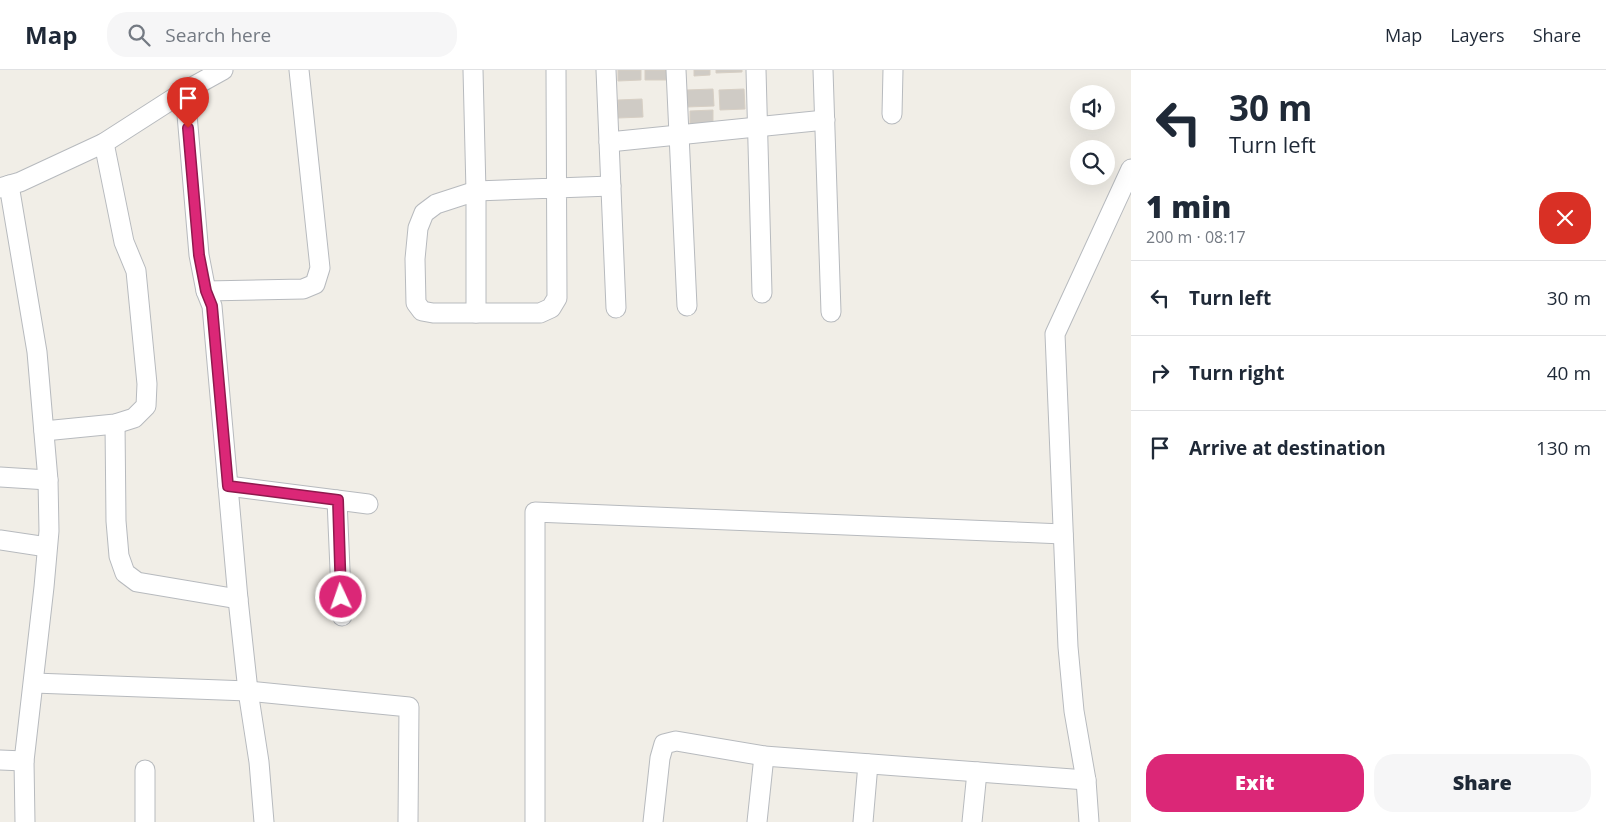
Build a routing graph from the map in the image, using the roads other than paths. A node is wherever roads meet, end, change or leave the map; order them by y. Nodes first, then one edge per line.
1 (223, 70) edge
2 (299, 70) edge
3 (473, 70) edge
4 (556, 70) edge
5 (606, 70) edge
6 (676, 70) edge
7 (756, 70) edge
8 (823, 70) edge
9 (893, 70) edge
10 (185, 91) junction
11 (892, 114) dead end
12 (824, 120) junction
13 (758, 127) junction
14 (679, 136) junction
15 (609, 142) junction
16 (104, 143) junction
17 (1131, 169) edge
18 (611, 186) junction
19 (4, 187) edge
20 (557, 188) junction
21 (476, 191) junction
22 (206, 291) junction
23 (762, 293) dead end
24 (686, 306) dead end
25 (616, 308) dead end
26 (831, 312) dead end
27 (476, 313) junction
28 (114, 424) junction
29 (44, 431) junction
30 (0, 477) edge
31 (48, 480) junction
32 (228, 486) junction
33 (338, 500) junction
34 (368, 504) dead end
35 (1063, 534) junction
36 (0, 540) edge
37 (47, 547) junction
38 (238, 599) junction
39 (342, 616) dead end
40 (34, 682) junction
41 (248, 690) junction
42 (764, 756) junction
43 (0, 760) edge
44 (24, 761) junction
45 (868, 764) junction
46 (145, 770) dead end
47 (977, 772) junction
48 (1086, 780) junction
49 (25, 822) edge
50 (146, 822) edge
51 (264, 822) edge
52 (408, 822) edge
53 (535, 822) edge
54 (653, 822) edge
55 (758, 822) edge
56 (863, 822) edge
57 (972, 822) edge
58 (1089, 822) edge

1 - 10 street
2 - 22 street
3 - 21 street
4 - 20 street
5 - 15 street
6 - 14 street
7 - 13 street
8 - 12 street
9 - 11 street
10 - 16 street
10 - 22 street
12 - 13 street
12 - 26 street
13 - 14 street
13 - 23 street
14 - 15 street
14 - 24 street
15 - 18 street
16 - 19 street
16 - 28 street
17 - 35 street
18 - 20 street
18 - 25 street
19 - 29 street
20 - 21 street
20 - 27 street
21 - 27 street
21 - 27 street
22 - 32 street
28 - 29 street
28 - 38 street
29 - 31 street
30 - 31 street
31 - 37 street
32 - 33 street
32 - 38 street
33 - 34 street
33 - 39 street
35 - 48 street
35 - 53 street
36 - 37 street
37 - 40 street
38 - 41 street
40 - 41 street
40 - 44 street
41 - 51 street
41 - 52 street
42 - 45 street
42 - 54 street
42 - 55 street
43 - 44 street
44 - 49 street
45 - 47 street
45 - 56 street
46 - 50 street
47 - 48 street
47 - 57 street
48 - 58 street

